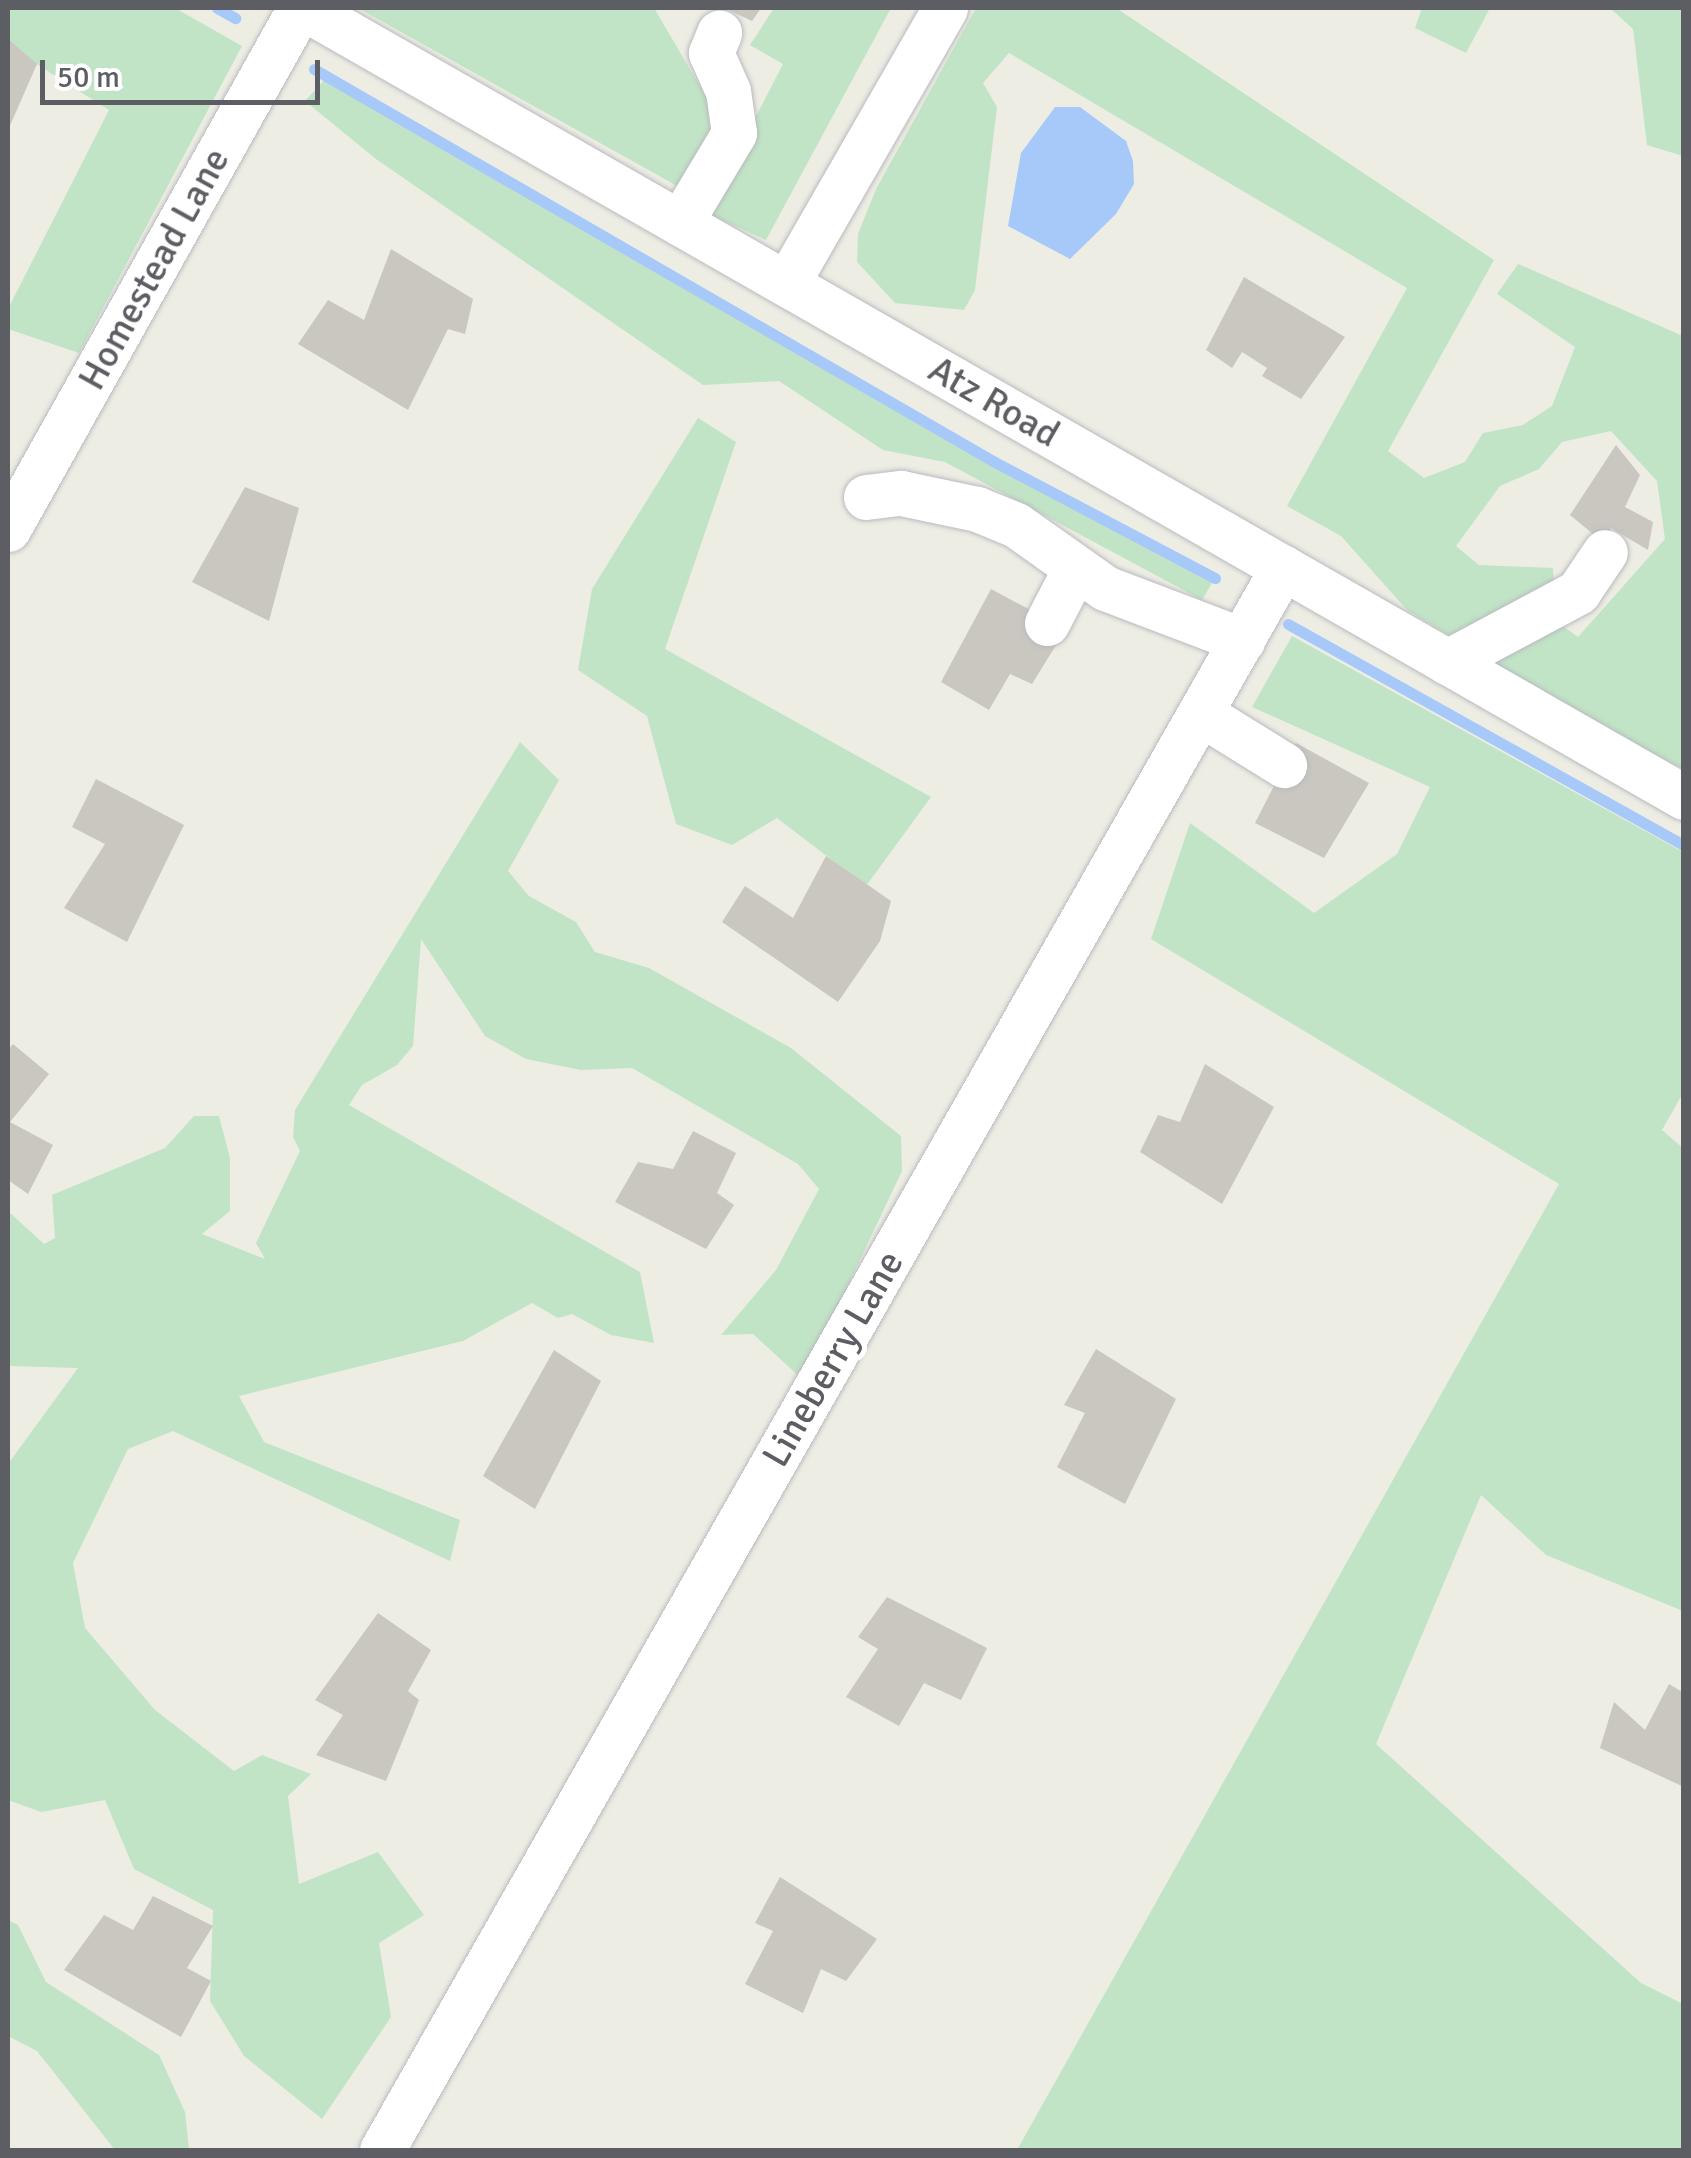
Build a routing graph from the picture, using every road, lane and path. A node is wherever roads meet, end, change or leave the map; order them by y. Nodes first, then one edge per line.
1 (302, 8) edge
2 (945, 8) edge
3 (719, 33) dead end
4 (680, 222) junction
5 (787, 283) junction
6 (866, 497) dead end
7 (8, 530) edge
8 (1605, 552) dead end
9 (1283, 567) junction
10 (1074, 570) junction
11 (1047, 623) dead end
12 (1242, 640) junction
13 (1448, 662) junction
14 (1200, 713) junction
15 (1284, 765) dead end
16 (1684, 798) edge
17 (382, 2150) edge

1 - 4 street, Atz Road
1 - 7 street, Homestead Lane
2 - 5 street
3 - 4 street
4 - 5 street, Atz Road
5 - 9 street, Atz Road
6 - 10 street
8 - 13 street
9 - 12 street, Lineberry Lane
9 - 13 street, Atz Road
10 - 11 street
10 - 12 street
12 - 14 street, Lineberry Lane
13 - 16 street, Atz Road
14 - 15 street
14 - 17 street, Lineberry Lane

